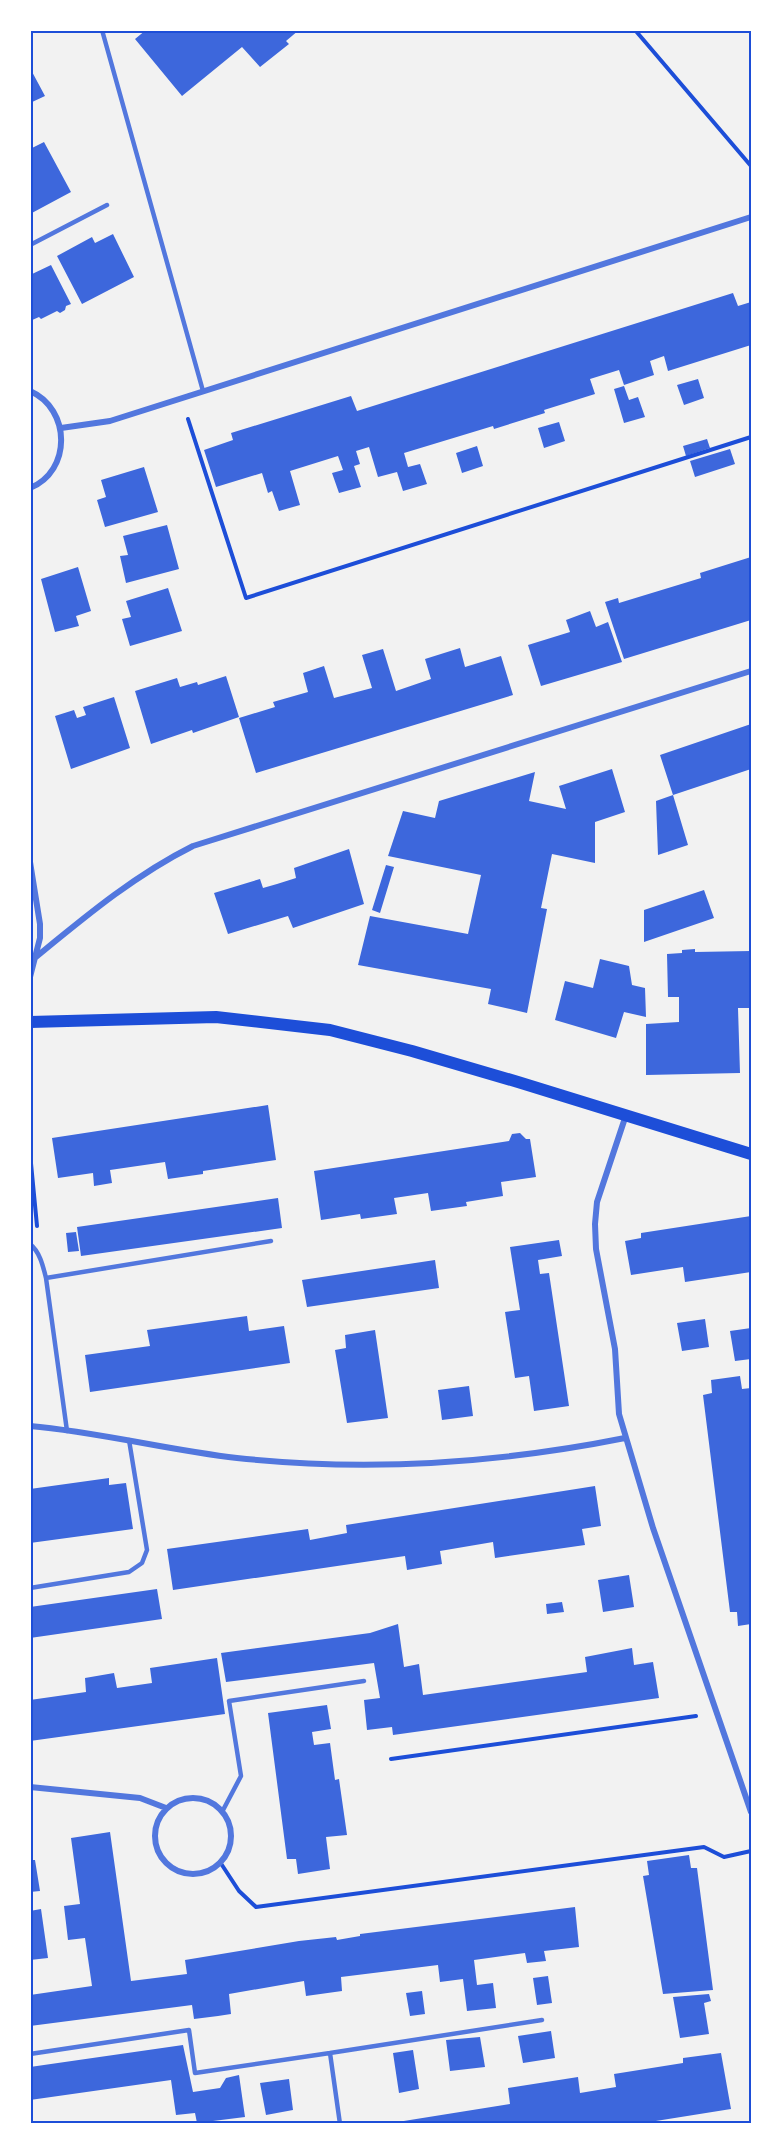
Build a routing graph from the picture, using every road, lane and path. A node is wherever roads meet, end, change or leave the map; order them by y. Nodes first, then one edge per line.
1 (102, 30) edge
2 (635, 30) edge
3 (751, 166) edge
4 (107, 205) dead end
5 (751, 217) edge
6 (30, 245) edge
7 (30, 391) edge
8 (203, 391) junction
9 (181, 398) junction
10 (61, 428) junction
11 (751, 437) edge
12 (30, 488) edge
13 (751, 671) edge
14 (30, 862) edge
15 (36, 957) junction
16 (30, 977) edge
17 (30, 1022) edge
18 (627, 1114) junction
19 (30, 1153) edge
20 (751, 1154) edge
21 (271, 1241) dead end
22 (30, 1244) edge
23 (41, 1259) junction
24 (46, 1278) junction
25 (30, 1426) edge
26 (67, 1431) junction
27 (625, 1438) junction
28 (129, 1440) junction
29 (30, 1588) edge
30 (364, 1682) dead end
31 (718, 1713) junction
32 (391, 1760) dead end
33 (30, 1786) edge
34 (166, 1808) junction
35 (222, 1812) junction
36 (751, 1812) edge
37 (751, 1851) edge
38 (220, 1862) junction
39 (542, 2020) dead end
40 (330, 2053) junction
41 (30, 2054) edge
42 (340, 2124) edge

1 - 8 lane
2 - 3 path
4 - 6 lane
5 - 8 street
7 - 10 street
8 - 9 street
9 - 10 street
9 - 11 path
10 - 12 street
13 - 15 street
14 - 15 street
15 - 16 street
17 - 18 main road
18 - 20 main road
18 - 27 street
19 - 23 path
21 - 24 lane
22 - 23 lane
23 - 24 lane
24 - 26 lane
25 - 26 street
26 - 28 street
27 - 28 street
27 - 31 street
28 - 29 lane
30 - 35 lane
31 - 32 path
31 - 36 street
33 - 34 street
34 - 35 street
34 - 38 street
35 - 38 street
37 - 38 path
39 - 40 lane
40 - 41 lane
40 - 42 lane

